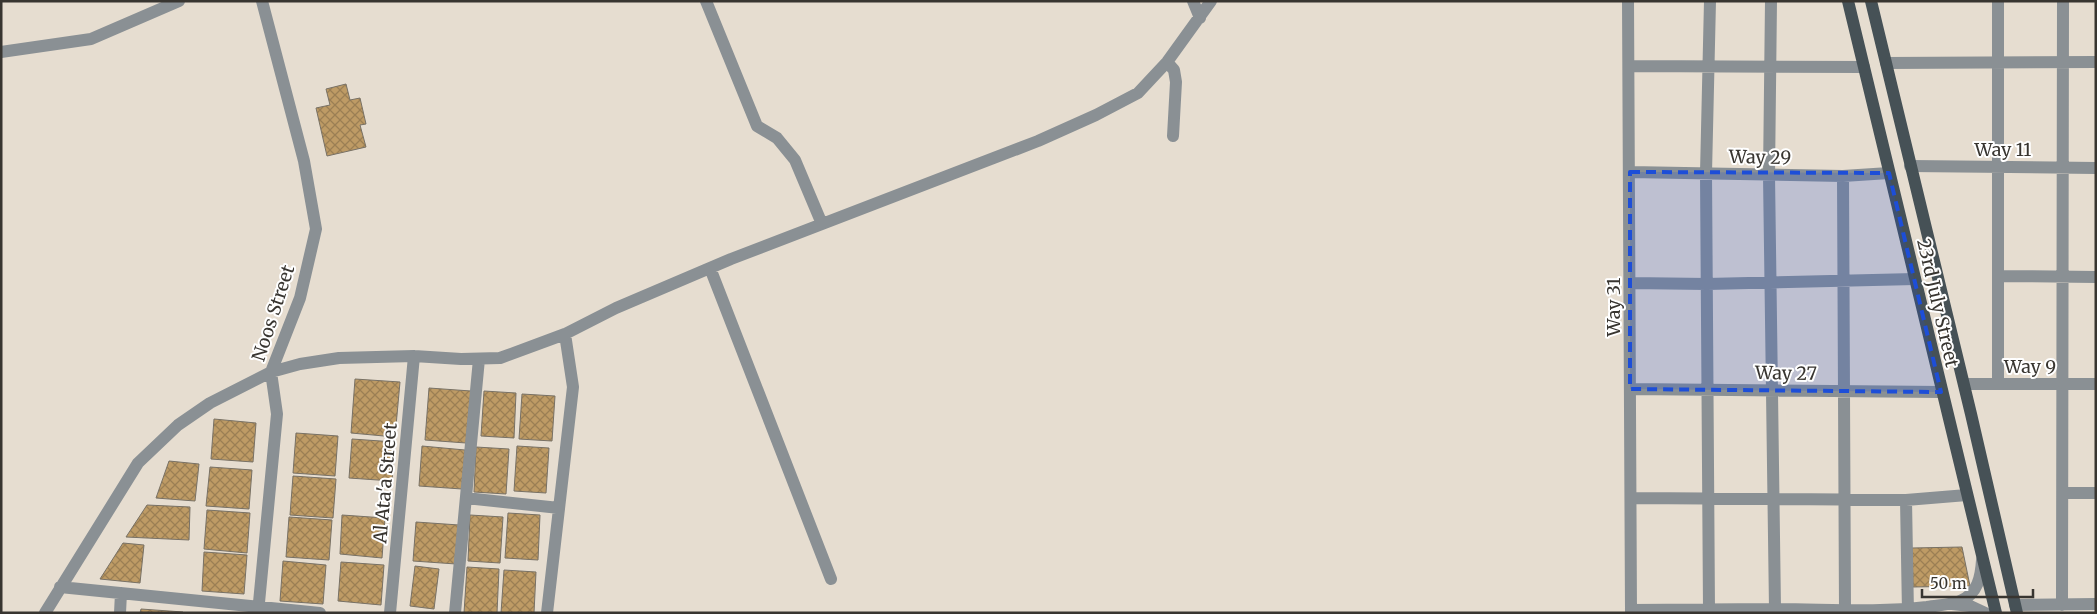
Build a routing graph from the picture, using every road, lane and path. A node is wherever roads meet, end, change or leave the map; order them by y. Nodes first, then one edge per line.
1 (179, 1) edge
2 (262, 1) edge
3 (706, 1) edge
4 (1193, 1) edge
5 (1211, 1) edge
6 (1628, 1) edge
7 (1710, 1) edge
8 (1771, 1) edge
9 (1848, 1) edge
10 (1871, 1) edge
11 (1998, 1) edge
12 (2063, 1) edge
13 (1200, 18) junction
14 (1, 52) edge
15 (1167, 62) junction
16 (1998, 62) junction
17 (2063, 62) junction
18 (2096, 62) edge
19 (1886, 63) junction
20 (1629, 66) junction
21 (1709, 66) junction
22 (1771, 66) junction
23 (1864, 67) junction
24 (1173, 136) dead end
25 (1910, 166) junction
26 (1998, 167) junction
27 (2063, 167) junction
28 (2096, 168) edge
29 (1630, 172) junction
30 (1706, 173) junction
31 (1889, 173) junction
32 (1769, 175) junction
33 (1843, 176) junction
34 (822, 224) junction
35 (710, 268) junction
36 (1998, 276) junction
37 (2062, 277) junction
38 (2096, 277) edge
39 (1916, 279) junction
40 (1844, 281) junction
41 (1770, 282) junction
42 (1630, 283) junction
43 (1707, 284) junction
44 (565, 334) junction
45 (414, 356) junction
46 (479, 359) junction
47 (271, 372) junction
48 (1964, 384) junction
49 (1998, 384) junction
50 (2062, 384) junction
51 (2096, 384) edge
52 (1630, 389) junction
53 (1708, 390) junction
54 (1772, 390) junction
55 (1844, 391) junction
56 (1941, 392) junction
57 (2062, 493) junction
58 (2096, 493) edge
59 (1967, 495) junction
60 (466, 498) junction
61 (1631, 498) junction
62 (1708, 499) junction
63 (1774, 499) junction
64 (1844, 500) junction
65 (1906, 500) junction
66 (559, 508) junction
67 (1982, 558) junction
68 (831, 579) dead end
69 (60, 587) junction
70 (122, 593) junction
71 (1950, 604) junction
72 (2096, 604) edge
73 (2062, 605) junction
74 (1775, 609) junction
75 (2016, 609) edge
76 (258, 610) edge
77 (1708, 610) junction
78 (1845, 610) junction
79 (1631, 611) edge
80 (1908, 611) edge
81 (45, 613) edge
82 (120, 613) edge
83 (320, 613) edge
84 (390, 613) edge
85 (455, 613) edge
86 (547, 613) edge
87 (1985, 613) edge
88 (1996, 613) edge

1 - 14 street
2 - 47 street, Noos Street
3 - 34 street
4 - 13 street
5 - 13 street
6 - 20 street, Way 31
7 - 21 street
8 - 22 street
9 - 23 main road, 23rd July Street
10 - 19 main road, 23rd July Street
11 - 16 street
12 - 17 street
13 - 15 street
15 - 24 street
15 - 34 street
16 - 17 street
16 - 19 street
16 - 26 street
17 - 18 street
17 - 27 street
19 - 25 main road, 23rd July Street
20 - 21 street
20 - 29 street, Way 31
21 - 22 street
21 - 30 street
22 - 23 street
22 - 32 street
23 - 31 main road, 23rd July Street
25 - 26 street, Way 11
25 - 48 main road, 23rd July Street
26 - 27 street, Way 11
26 - 36 street
27 - 28 street, Way 11
27 - 37 street
29 - 30 street, Way 29
29 - 42 street, Way 31
30 - 32 street, Way 29
30 - 43 street
31 - 33 street, Way 29
31 - 39 main road, 23rd July Street
32 - 33 street, Way 29
32 - 41 street
33 - 40 street
34 - 35 street
35 - 44 street
35 - 68 street
36 - 37 street
36 - 49 street
37 - 38 street
37 - 50 street
39 - 40 street
39 - 56 main road, 23rd July Street
40 - 41 street
40 - 55 street
41 - 43 street
41 - 54 street
42 - 43 street
42 - 52 street, Way 31
43 - 53 street
44 - 46 street
44 - 66 street
45 - 46 street
45 - 47 street
45 - 84 street, Al Ata'a Street
46 - 60 street
47 - 69 street
47 - 76 street, Noos Street
48 - 49 street, Way 9
48 - 75 main road, 23rd July Street
49 - 50 street, Way 9
50 - 51 street, Way 9
50 - 57 street
52 - 53 street, Way 27
52 - 61 street, Way 31
53 - 54 street, Way 27
53 - 62 street
54 - 55 street, Way 27
54 - 63 street
55 - 56 street, Way 27
55 - 64 street
56 - 59 main road, 23rd July Street
57 - 58 street
57 - 73 street
59 - 65 street
59 - 67 main road, 23rd July Street
60 - 66 street
60 - 85 street
61 - 62 street
61 - 79 street, Way 31
62 - 63 street
62 - 77 street
63 - 64 street
63 - 74 street
64 - 65 street
64 - 78 street
65 - 80 street
66 - 86 street
67 - 71 street
67 - 88 main road, 23rd July Street
69 - 70 street
69 - 81 street
70 - 76 street
70 - 82 street
71 - 80 street
71 - 87 street
72 - 73 street
73 - 75 street
74 - 77 street
74 - 78 street
76 - 83 street
77 - 79 street
78 - 80 street

